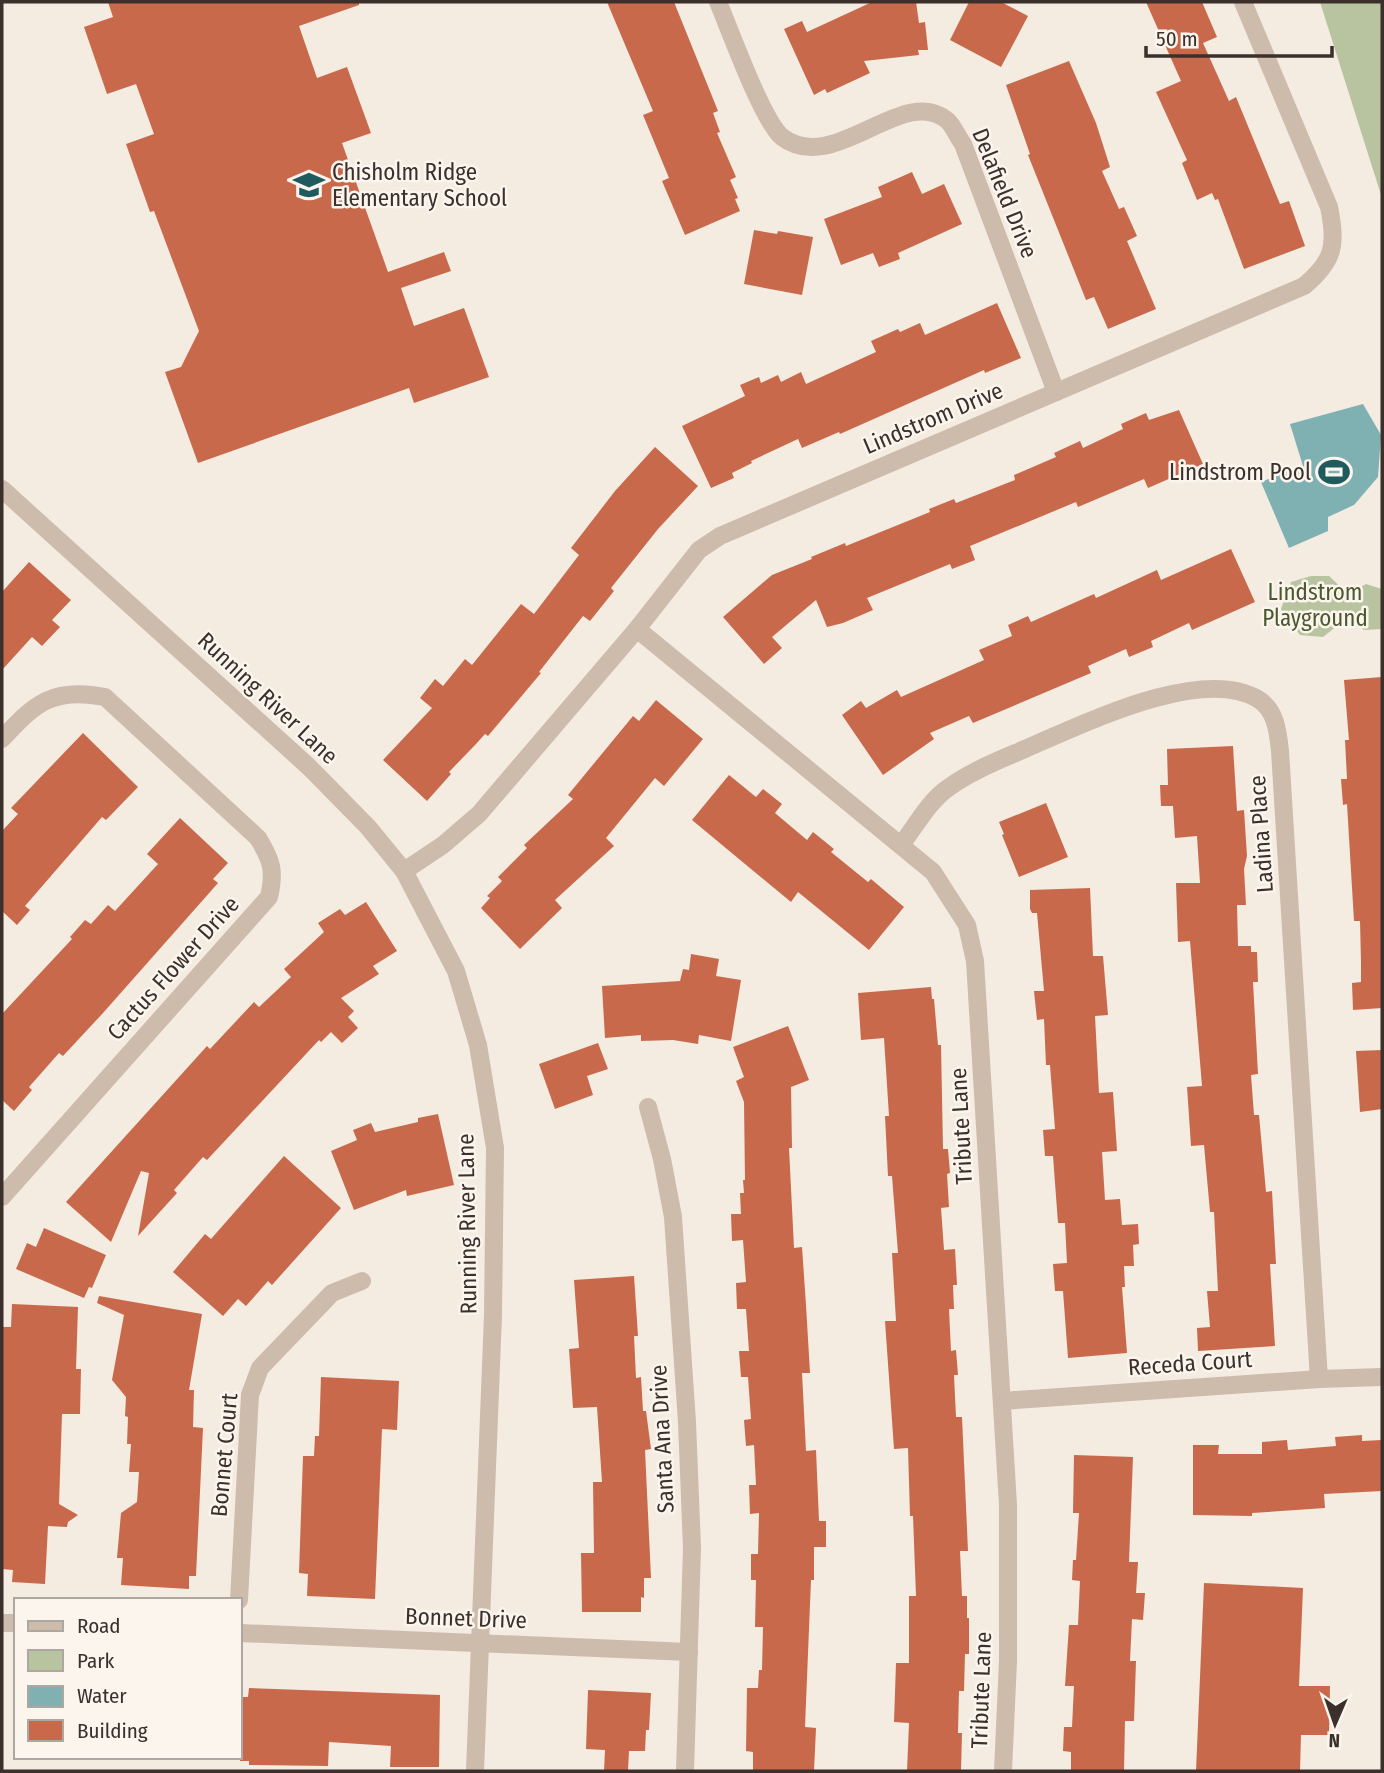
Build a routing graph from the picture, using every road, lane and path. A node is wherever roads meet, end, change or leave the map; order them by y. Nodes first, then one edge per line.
1 (718, 2) edge
2 (1243, 2) edge
3 (1056, 393) junction
4 (2, 489) edge
5 (637, 629) junction
6 (2, 739) edge
7 (901, 845) junction
8 (404, 871) junction
9 (648, 1107) dead end
10 (2, 1197) edge
11 (362, 1281) dead end
12 (1382, 1377) edge
13 (1319, 1380) junction
14 (1002, 1401) junction
15 (239, 1598) edge
16 (242, 1633) edge
17 (479, 1643) junction
18 (689, 1652) junction
19 (475, 1771) edge
20 (685, 1771) edge
21 (1003, 1771) edge

1 - 3 street, Delafield Drive
2 - 3 street, Lindstrom Drive
3 - 5 street, Lindstrom Drive
4 - 8 street, Running River Lane
5 - 7 street, Tribute Lane
5 - 8 street, Lindstrom Drive
6 - 10 street, Cactus Flower Drive
7 - 13 street, Ladina Place
7 - 14 street, Tribute Lane
8 - 17 street, Running River Lane
9 - 18 street, Santa Ana Drive
11 - 15 street, Bonnet Court
12 - 13 street, Receda Court
13 - 14 street, Receda Court
14 - 21 street, Tribute Lane
16 - 17 street, Bonnet Drive
17 - 18 street, Bonnet Drive
17 - 19 street, Running River Lane
18 - 20 street, Santa Ana Drive

